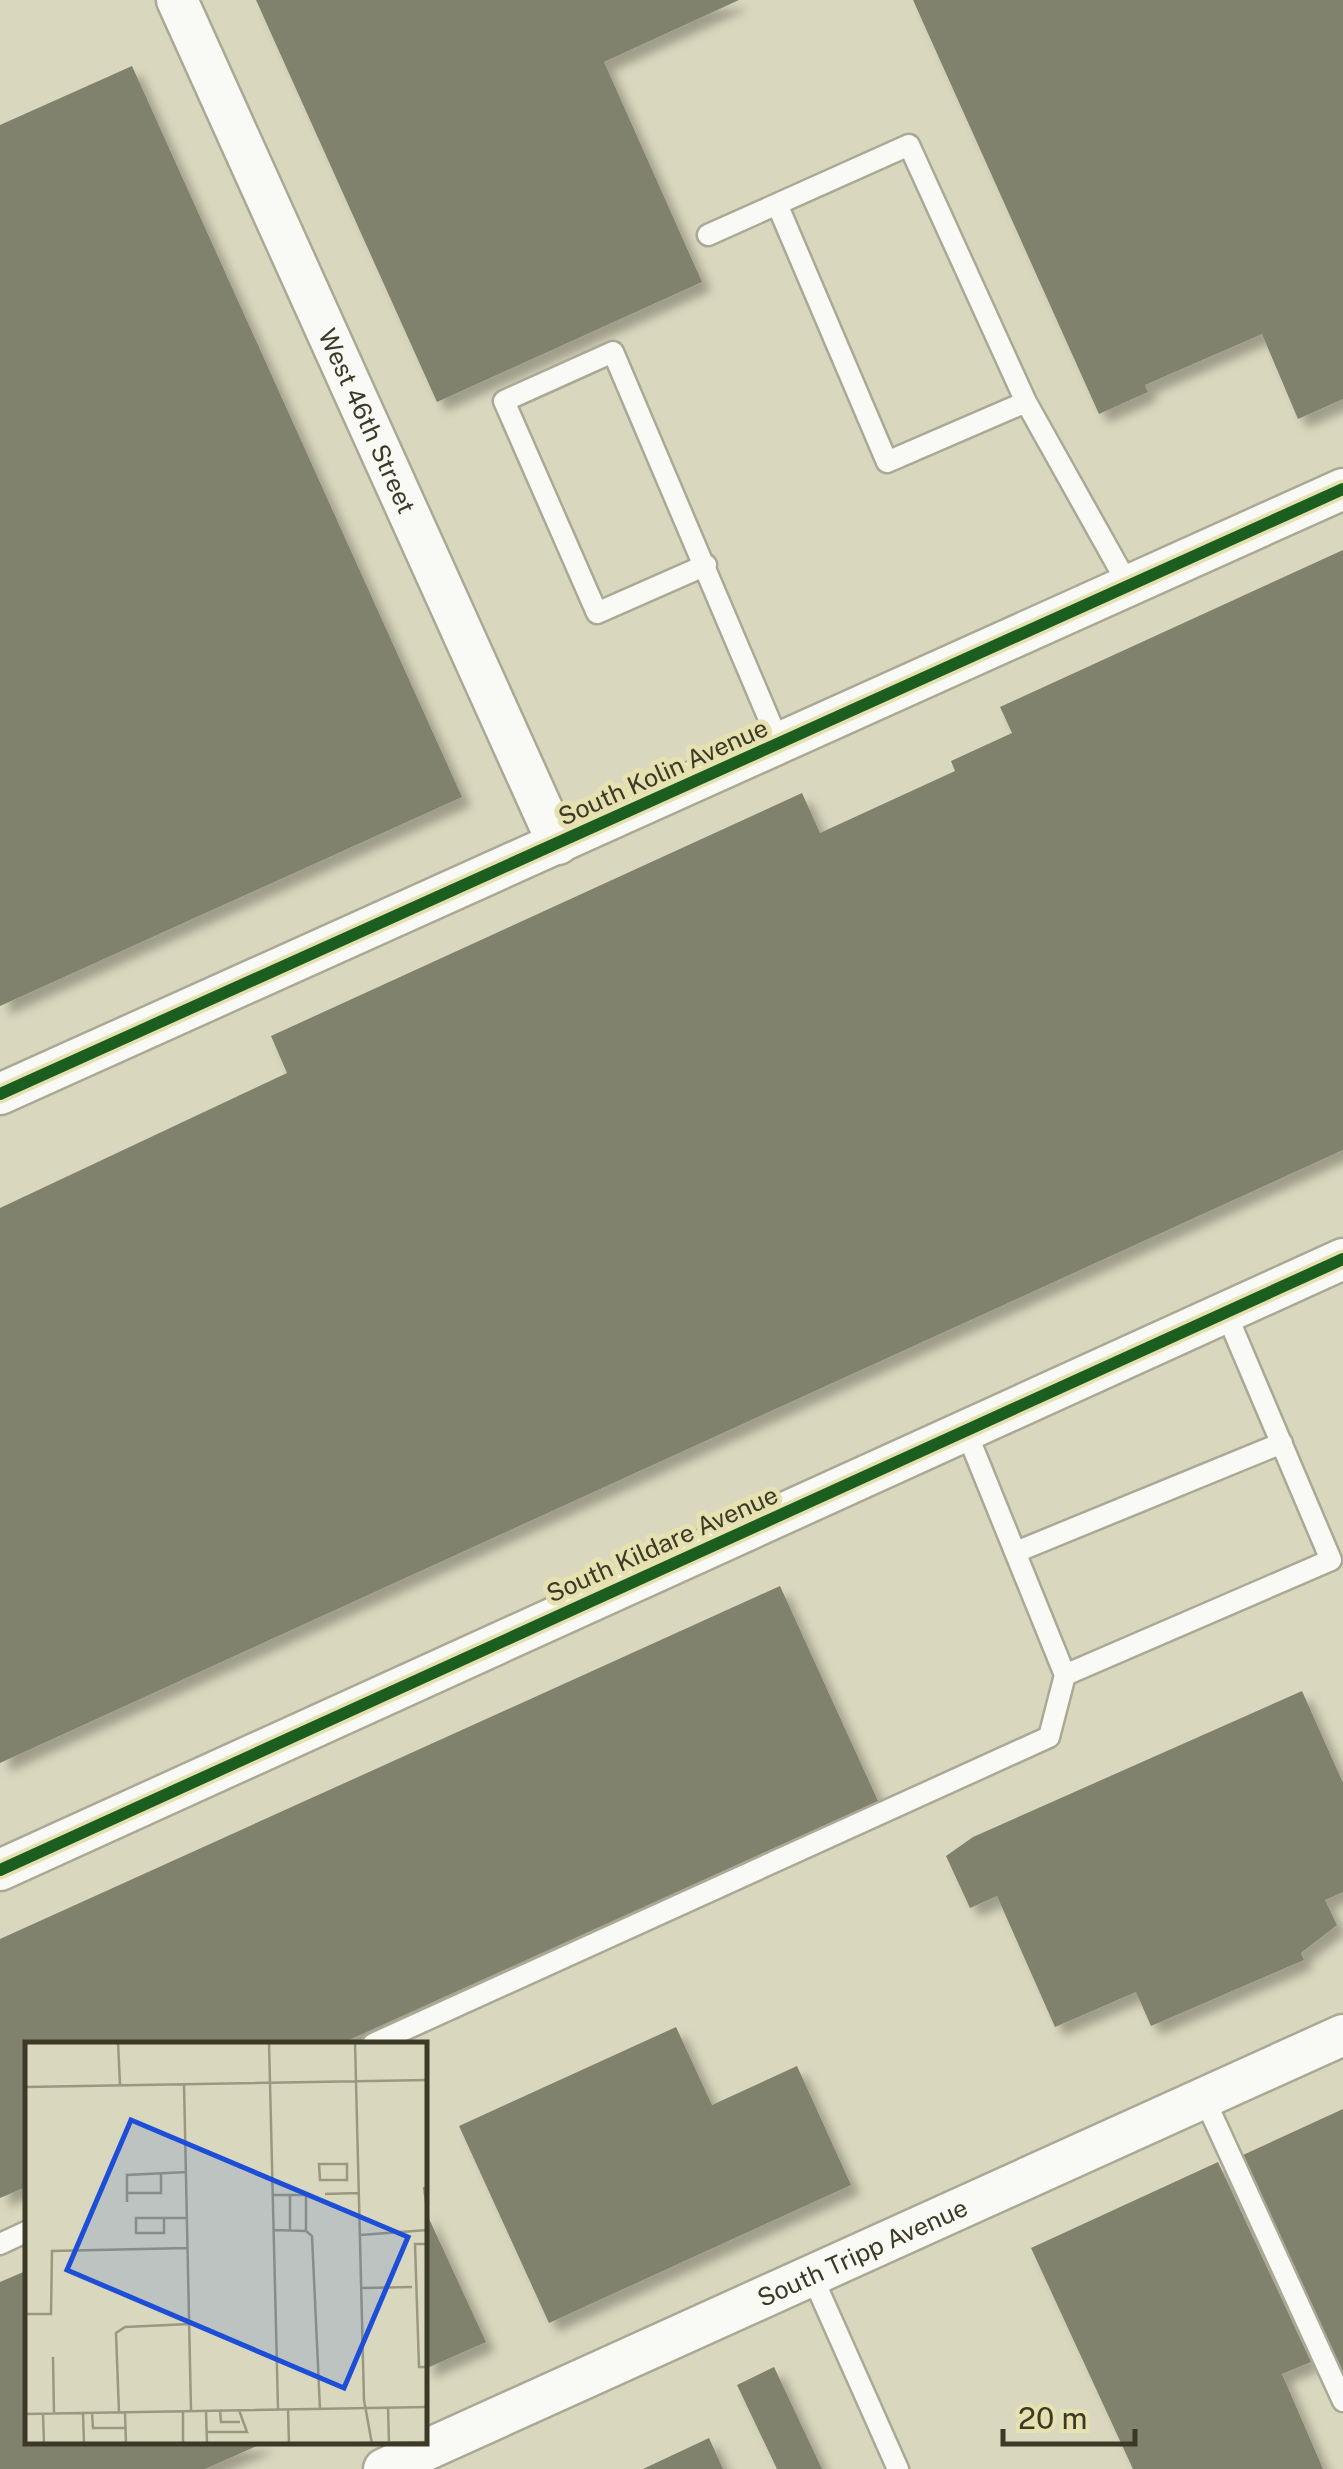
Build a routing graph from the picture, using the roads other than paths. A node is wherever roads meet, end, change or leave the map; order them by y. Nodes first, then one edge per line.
1 (177, 0) edge
2 (777, 204) junction
3 (708, 234) dead end
4 (1026, 402) junction
5 (1343, 489) edge
6 (706, 565) junction
7 (1130, 588) junction
8 (780, 745) junction
9 (558, 844) junction
10 (0, 1094) edge
11 (1343, 1260) edge
12 (1226, 1312) junction
13 (966, 1430) junction
14 (1282, 1444) junction
15 (1016, 1552) junction
16 (1066, 1675) junction
17 (0, 1870) edge
18 (1343, 2035) edge
19 (377, 2042) edge
20 (1204, 2098) junction
21 (25, 2233) edge
22 (0, 2244) edge
23 (812, 2276) junction
24 (1343, 2400) edge
25 (384, 2469) edge
26 (898, 2469) edge

1 - 9 street, West 46th Street
2 - 3 lane
2 - 4 lane
2 - 4 lane
4 - 7 lane
5 - 7 street, South Kolin Avenue
6 - 6 lane
6 - 8 lane
7 - 8 street, South Kolin Avenue
8 - 9 street, South Kolin Avenue
9 - 10 street, South Kolin Avenue
11 - 12 street, South Kildare Avenue
12 - 13 street, South Kildare Avenue
12 - 14 lane
13 - 15 lane
13 - 17 street, South Kildare Avenue
14 - 15 lane
14 - 16 lane
15 - 16 lane
16 - 19 lane
18 - 20 street, South Tripp Avenue
20 - 23 street, South Tripp Avenue
20 - 24 lane
21 - 22 lane
23 - 25 street, South Tripp Avenue
23 - 26 lane

